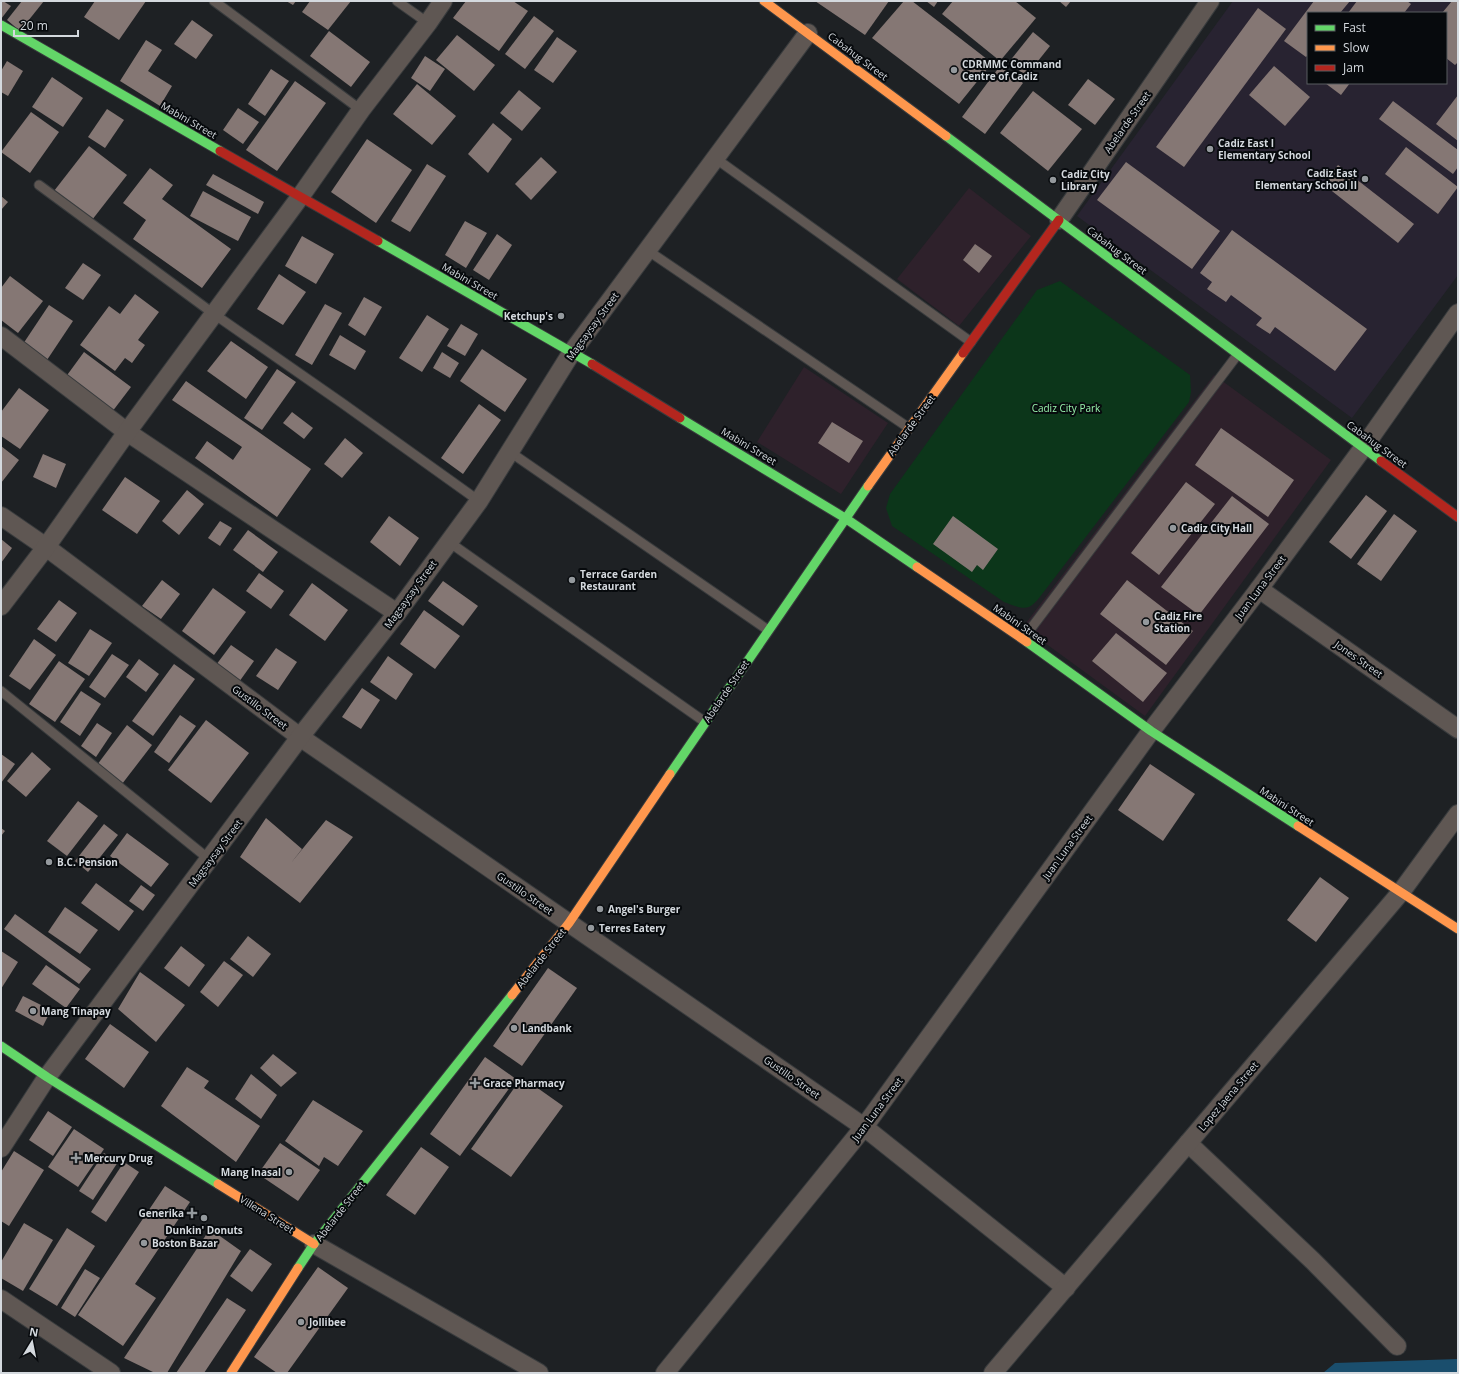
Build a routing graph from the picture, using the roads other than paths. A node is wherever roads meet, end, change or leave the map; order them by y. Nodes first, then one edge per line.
1 (214, 1) edge
2 (397, 1) edge
3 (443, 1) edge
4 (764, 1) edge
5 (1210, 1) edge
6 (428, 23) junction
7 (1, 25) edge
8 (808, 33) junction
9 (360, 110) junction
10 (715, 158) junction
11 (39, 185) dead end
12 (300, 197) junction
13 (1059, 220) junction
14 (647, 250) junction
15 (1458, 313) edge
16 (214, 314) junction
17 (1, 336) edge
18 (971, 342) junction
19 (572, 352) junction
20 (1238, 354) junction
21 (909, 428) junction
22 (127, 432) junction
23 (1363, 448) junction
24 (510, 452) junction
25 (479, 501) junction
26 (1, 516) edge
27 (1458, 517) edge
28 (845, 518) junction
29 (449, 542) junction
30 (46, 547) junction
31 (1259, 589) junction
32 (1, 606) edge
33 (397, 613) junction
34 (768, 630) junction
35 (1023, 639) junction
36 (1, 691) edge
37 (705, 722) junction
38 (1458, 729) edge
39 (1151, 731) junction
40 (300, 737) junction
41 (1458, 814) edge
42 (210, 860) junction
43 (1401, 892) junction
44 (569, 923) junction
45 (1458, 929) edge
46 (1, 1046) edge
47 (47, 1077) junction
48 (864, 1127) junction
49 (1188, 1143) junction
50 (1, 1148) edge
51 (314, 1244) junction
52 (1066, 1288) junction
53 (1, 1299) edge
54 (1397, 1346) dead end
55 (111, 1373) edge
56 (231, 1373) edge
57 (539, 1373) edge
58 (665, 1373) edge
59 (993, 1373) edge

1 - 9 lane
2 - 6 lane
3 - 6 street
4 - 8 street, Cabahug Street
5 - 13 street, Abelarde Street
6 - 9 street
7 - 12 street, Mabini Street
8 - 10 street, Magsaysay Street
8 - 13 street, Cabahug Street
9 - 12 street
10 - 14 street, Magsaysay Street
10 - 18 lane
11 - 16 lane
12 - 16 street
12 - 19 street, Mabini Street
13 - 18 street, Abelarde Street
13 - 20 street, Cabahug Street
14 - 19 street, Magsaysay Street
14 - 21 lane
15 - 23 street, Juan Luna Street
16 - 22 street
16 - 25 lane
17 - 22 street
18 - 21 street, Abelarde Street
19 - 24 street, Magsaysay Street
19 - 28 street, Mabini Street
20 - 23 street, Cabahug Street
20 - 35 lane
21 - 28 street, Abelarde Street
22 - 30 street
22 - 33 street
23 - 27 street, Cabahug Street
23 - 31 street, Juan Luna Street
24 - 25 street, Magsaysay Street
24 - 34 lane
25 - 29 street, Magsaysay Street
26 - 30 street, Gustillo Street
28 - 34 street, Abelarde Street
28 - 35 street, Mabini Street
29 - 33 street, Magsaysay Street
29 - 37 lane
30 - 32 street
30 - 40 street, Gustillo Street
31 - 38 street, Jones Street
31 - 39 street, Juan Luna Street
33 - 40 street, Magsaysay Street
34 - 37 street, Abelarde Street
35 - 39 street, Mabini Street
36 - 42 lane
37 - 44 street, Abelarde Street
39 - 43 street, Mabini Street
39 - 48 street, Juan Luna Street
40 - 42 street, Magsaysay Street
40 - 44 street, Gustillo Street
41 - 43 street, Lopez Jaena Street
42 - 47 street, Magsaysay Street
43 - 45 street, Mabini Street
43 - 49 street, Lopez Jaena Street
44 - 48 street, Gustillo Street
44 - 51 street, Abelarde Street
46 - 47 street, Villena Street
47 - 50 street, Magsaysay Street
47 - 51 street, Villena Street
48 - 52 street, Gustillo Street
48 - 58 street, Juan Luna Street
49 - 52 street, Lopez Jaena Street
49 - 54 street
51 - 56 street, Abelarde Street
51 - 57 street, Villena Street
52 - 59 street, Lopez Jaena Street
53 - 55 street

